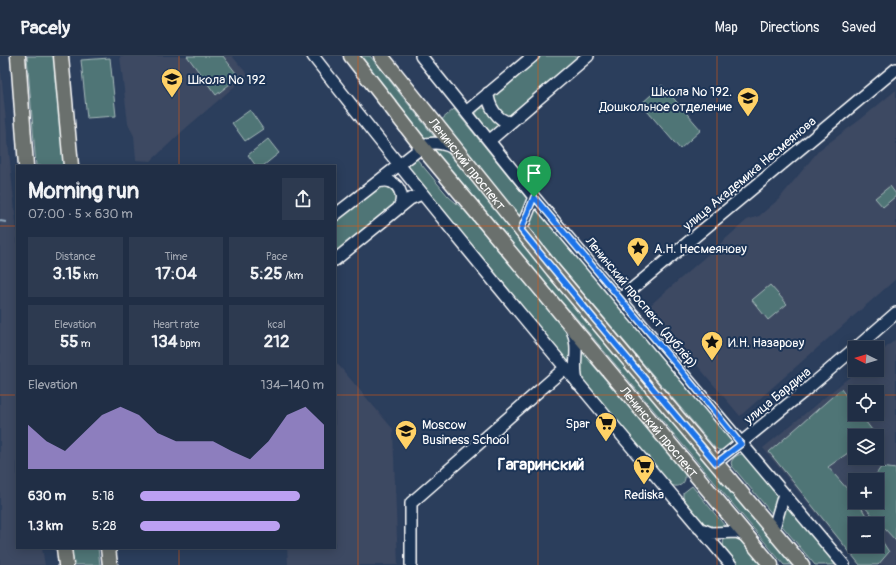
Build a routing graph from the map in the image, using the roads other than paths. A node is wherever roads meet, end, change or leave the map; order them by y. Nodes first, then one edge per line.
1 (18, 56) edge
2 (61, 56) edge
3 (313, 56) edge
4 (351, 56) edge
5 (381, 56) edge
6 (421, 56) edge
7 (533, 56) edge
8 (588, 56) edge
9 (896, 69) edge
10 (488, 93) junction
11 (466, 112) junction
12 (510, 122) junction
13 (489, 141) junction
14 (422, 147) junction
15 (455, 149) junction
16 (26, 165) edge
17 (71, 165) edge
18 (398, 165) junction
19 (378, 182) junction
20 (422, 194) junction
21 (534, 197) junction
22 (399, 207) junction
23 (336, 214) edge
24 (521, 230) junction
25 (336, 259) edge
26 (620, 299) junction
27 (896, 313) edge
28 (572, 328) junction
29 (863, 341) edge
30 (848, 354) edge
31 (565, 368) junction
32 (579, 385) junction
33 (741, 444) junction
34 (716, 463) junction
35 (784, 494) junction
36 (699, 528) junction
37 (773, 531) junction
38 (746, 536) junction
39 (64, 549) edge
40 (108, 549) edge
41 (66, 565) edge
42 (110, 565) edge
43 (411, 565) edge
44 (730, 565) edge
45 (771, 565) edge
46 (802, 565) edge
47 (844, 565) edge

1 - 16 main road
2 - 17 main road
3 - 18 street
4 - 14 main road, Ленинский проспект
5 - 15 main road, Ленинский проспект
6 - 11 street, Ленинский проспект (дублёр)
7 - 10 street
8 - 12 street
9 - 26 street, улица Академика Несмеянова
10 - 11 street
10 - 12 street
11 - 13 street, Ленинский проспект (дублёр)
12 - 13 street
13 - 21 street, Ленинский проспект (дублёр)
14 - 15 street
14 - 18 street
14 - 28 main road, Ленинский проспект
15 - 24 main road, Ленинский проспект
18 - 19 street
18 - 20 street
19 - 22 street
19 - 23 street
20 - 22 street
20 - 31 street
21 - 24 street
21 - 26 street, Ленинский проспект (дублёр)
22 - 25 street
24 - 34 main road, Ленинский проспект
26 - 33 street, Ленинский проспект (дублёр)
27 - 29 street, улица Бардина
28 - 32 street
28 - 38 main road, Ленинский проспект
30 - 33 street, улица Бардина
31 - 32 street
31 - 43 street
32 - 36 street
33 - 34 street, улица Бардина
33 - 35 street, Ленинский проспект (дублёр)
34 - 37 main road, Ленинский проспект
35 - 37 street
35 - 47 street, Ленинский проспект (дублёр)
36 - 38 street
36 - 44 street
37 - 46 main road, Ленинский проспект
38 - 45 main road, Ленинский проспект
39 - 41 main road
40 - 42 main road

